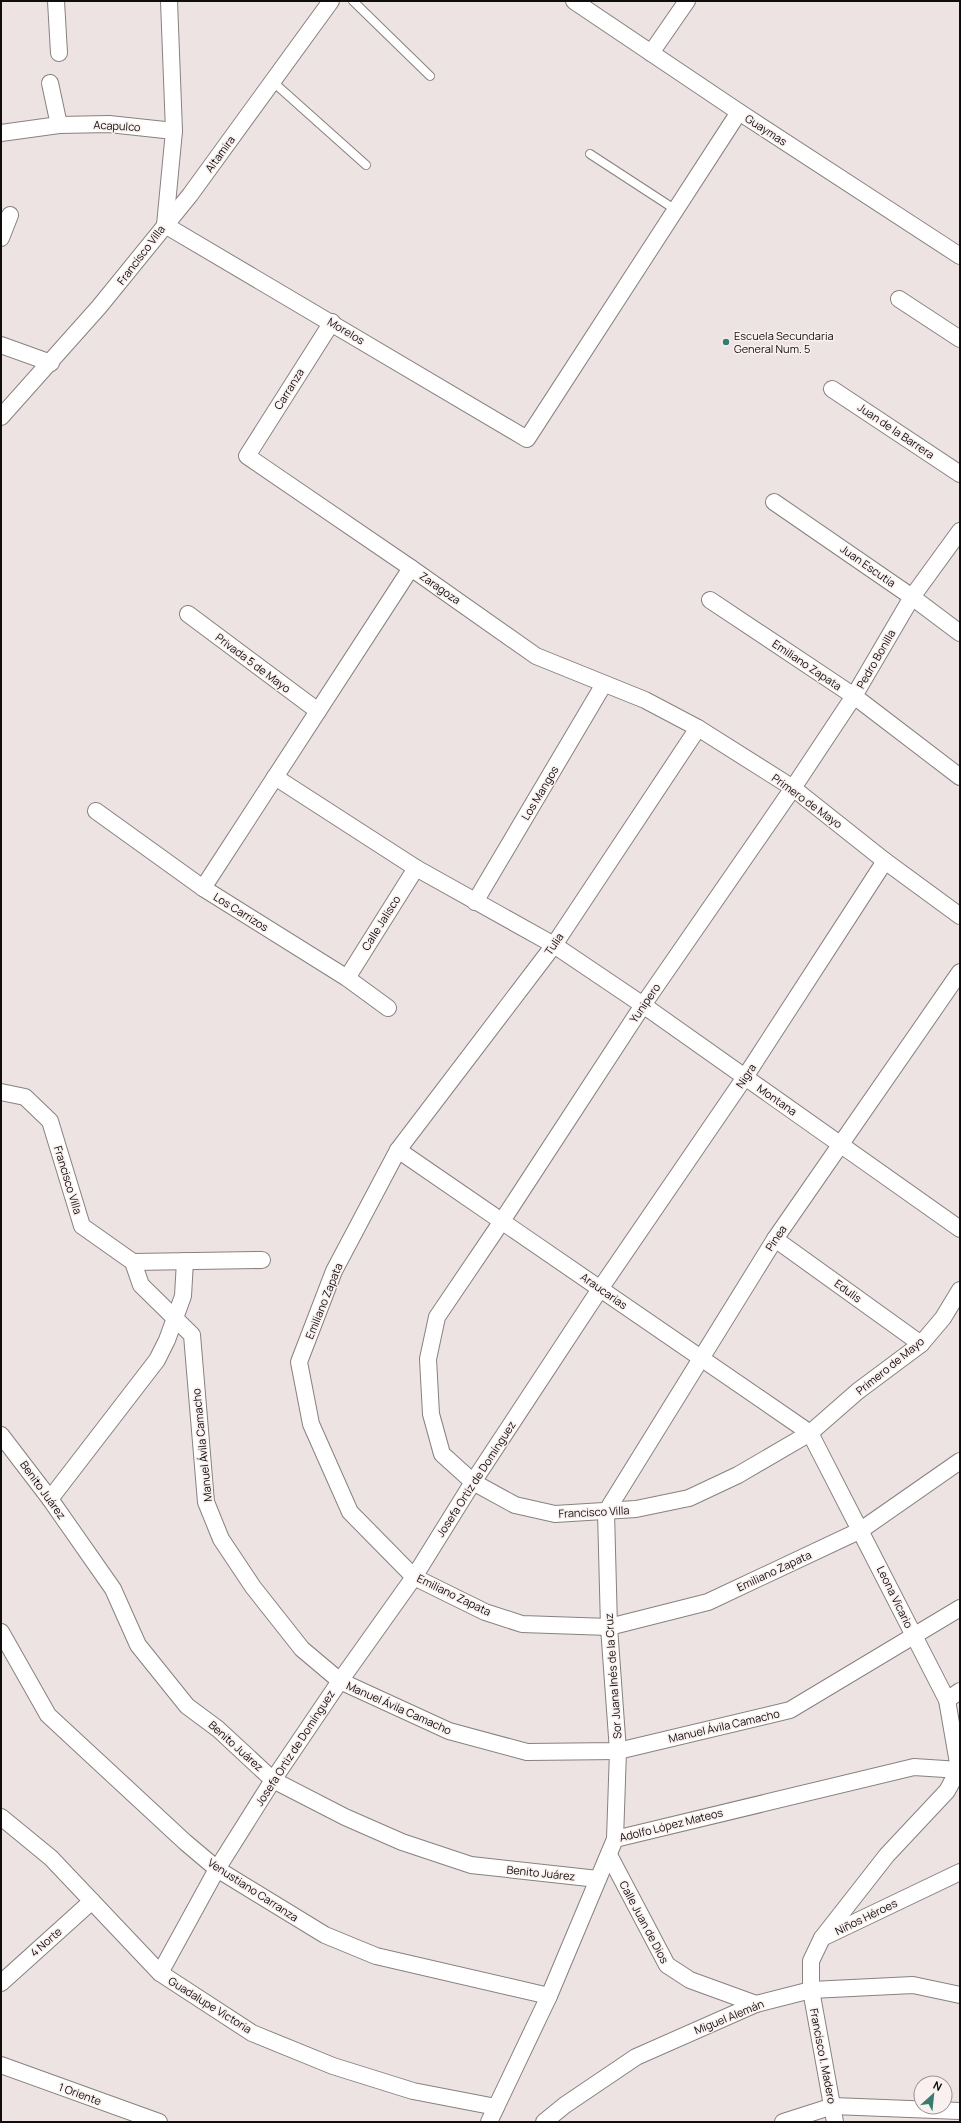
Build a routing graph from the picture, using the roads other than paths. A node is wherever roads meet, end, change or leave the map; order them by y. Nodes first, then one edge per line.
1 (56, 1) edge
2 (169, 1) edge
3 (331, 1) edge
4 (353, 1) edge
5 (574, 1) edge
6 (687, 1) edge
7 (59, 53) dead end
8 (651, 53) junction
9 (430, 76) dead end
10 (272, 81) junction
11 (50, 83) dead end
12 (739, 112) junction
13 (59, 125) junction
14 (174, 131) junction
15 (1, 133) edge
16 (590, 154) dead end
17 (366, 165) dead end
18 (676, 210) junction
19 (10, 215) dead end
20 (165, 225) junction
21 (1, 238) edge
22 (960, 256) edge
23 (899, 299) dead end
24 (332, 322) junction
25 (960, 339) edge
26 (1, 345) edge
27 (51, 363) junction
28 (832, 389) dead end
29 (1, 417) edge
30 (247, 456) joint
31 (960, 474) edge
32 (774, 502) dead end
33 (960, 531) edge
34 (411, 568) junction
35 (912, 597) junction
36 (710, 600) dead end
37 (188, 614) dead end
38 (960, 633) edge
39 (604, 684) junction
40 (854, 696) junction
41 (645, 700) joint
42 (318, 711) junction
43 (698, 728) junction
44 (275, 777) junction
45 (960, 777) edge
46 (793, 788) junction
47 (96, 811) dead end
48 (885, 861) junction
49 (416, 868) junction
50 (203, 888) junction
51 (475, 902) junction
52 (960, 916) edge
53 (554, 945) junction
54 (960, 972) edge
55 (347, 978) junction
56 (643, 1005) junction
57 (388, 1008) dead end
58 (745, 1077) junction
59 (1, 1092) edge
60 (840, 1144) junction
61 (398, 1150) junction
62 (502, 1221) junction
63 (960, 1229) edge
64 (775, 1239) junction
65 (262, 1260) dead end
66 (185, 1261) junction
67 (133, 1262) junction
68 (600, 1288) junction
69 (960, 1290) edge
70 (175, 1318) junction
71 (921, 1344) junction
72 (700, 1357) junction
73 (810, 1433) junction
74 (1, 1434) edge
75 (960, 1461) edge
76 (473, 1482) junction
77 (50, 1499) junction
78 (606, 1512) junction
79 (861, 1530) junction
80 (414, 1577) junction
81 (960, 1608) edge
82 (609, 1626) junction
83 (1, 1632) edge
84 (914, 1637) junction
85 (340, 1681) junction
86 (960, 1691) edge
87 (947, 1700) junction
88 (618, 1751) junction
89 (960, 1769) edge
90 (274, 1780) junction
91 (1, 1817) edge
92 (615, 1839) junction
93 (609, 1855) junction
94 (217, 1869) junction
95 (960, 1872) edge
96 (598, 1879) junction
97 (92, 1902) junction
98 (822, 1938) junction
99 (160, 1973) junction
100 (1, 1983) edge
101 (810, 1990) junction
102 (960, 1994) edge
103 (550, 1996) junction
104 (756, 2004) junction
105 (1, 2065) edge
106 (496, 2107) junction
107 (960, 2111) edge
108 (834, 2114) edge
109 (159, 2122) edge
110 (489, 2122) edge
111 (544, 2122) edge
112 (783, 2122) edge

1 - 7 street
2 - 14 street, Francisco Villa
3 - 10 street, Altamira
4 - 9 lane
5 - 8 street, Guaymas
6 - 8 street
8 - 12 street, Guaymas
10 - 17 lane
10 - 20 street, Altamira
11 - 13 street
12 - 18 street
12 - 22 street, Guaymas
13 - 14 street, Acapulco
13 - 15 street, Acapulco
14 - 20 street, Francisco Villa
16 - 18 lane
18 - 24 street, Morelos
19 - 21 street
20 - 24 street, Morelos
20 - 27 street, Francisco Villa
23 - 25 street
24 - 30 street, Carranza
26 - 27 street
27 - 29 street, Francisco Villa
28 - 31 street, Juan de la Barrera
30 - 34 street, Zaragoza
32 - 35 street, Juan Escutia
33 - 35 street, Pedro Bonilla
34 - 39 street, Zaragoza
34 - 42 street
35 - 38 street, Juan Escutia
35 - 40 street, Pedro Bonilla
36 - 40 street, Emiliano Zapata
37 - 42 street, Privada 5 de Mayo
39 - 41 street, Zaragoza
39 - 51 street, Los Mangos
40 - 45 street, Emiliano Zapata
40 - 46 street, Pedro Bonilla
41 - 43 street, Primero de Mayo
42 - 44 street
43 - 46 street, Primero de Mayo
43 - 53 street, Tulia
44 - 49 street, Montana
44 - 50 street
46 - 48 street, Primero de Mayo
46 - 56 street, Yunipero
47 - 50 street, Los Carrizos
48 - 52 street, Primero de Mayo
48 - 58 street, Nigra
49 - 51 street, Montana
49 - 55 street, Calle Jalisco
50 - 55 street, Los Carrizos
51 - 53 street, Montana
53 - 56 street, Montana
53 - 61 street, Tulia
54 - 60 street, Pinea
55 - 57 street, Los Carrizos
56 - 58 street, Montana
56 - 62 street, Yunipero
58 - 60 street, Montana
58 - 68 street, Nigra
59 - 67 street, Francisco Villa
60 - 63 street, Montana
60 - 64 street, Pinea
61 - 62 street, Araucarias
61 - 80 street, Emiliano Zapata
62 - 68 street, Araucarias
62 - 76 street, Francisco Villa
64 - 71 street, Edulis
64 - 72 street, Pinea
65 - 66 street
66 - 67 street
66 - 70 street
67 - 70 street, Manuel Ávila Camacho
68 - 72 street, Araucarias
68 - 76 street, Josefa Ortiz de Domínguez
69 - 71 street, Primero de Mayo
70 - 77 street
70 - 85 street, Manuel Ávila Camacho
71 - 73 street, Primero de Mayo
72 - 73 street, Araucarias
72 - 78 street, Pinea
73 - 78 street, Francisco Villa
73 - 79 street, Leona Vicario
74 - 77 street, Benito Juárez
75 - 79 street, Emiliano Zapata
76 - 78 street, Francisco Villa
76 - 80 street, Josefa Ortiz de Domínguez
77 - 90 street, Benito Juárez
78 - 82 street, Sor Juana Inés de la Cruz
79 - 82 street, Emiliano Zapata
79 - 84 street, Leona Vicario
80 - 82 street, Emiliano Zapata
80 - 85 street, Josefa Ortiz de Domínguez
81 - 84 street, Manuel Ávila Camacho
82 - 88 street, Sor Juana Inés de la Cruz
83 - 94 street, Venustiano Carranza
84 - 87 street, Leona Vicario
84 - 88 street, Manuel Ávila Camacho
85 - 88 street, Manuel Ávila Camacho
85 - 90 street, Josefa Ortiz de Domínguez
86 - 87 street
87 - 89 street, Leona Vicario
88 - 92 street, Sor Juana Inés de la Cruz
89 - 92 street, Adolfo López Mateos
89 - 98 street
90 - 94 street, Josefa Ortiz de Domínguez
90 - 96 street, Benito Juárez
91 - 97 street, Guadalupe Victoria
92 - 93 street, Adolfo López Mateos
93 - 96 street, Adolfo López Mateos
93 - 104 street, Calle Juan de Dios
94 - 99 street, Josefa Ortiz de Domínguez
94 - 103 street, Venustiano Carranza
95 - 98 street, Niños Héroes
96 - 103 street, Adolfo López Mateos
97 - 99 street, Guadalupe Victoria
97 - 100 street, 4 Norte
98 - 101 street, Niños Héroes
99 - 106 street, Guadalupe Victoria
101 - 102 street, Miguel Alemán
101 - 104 street, Miguel Alemán
101 - 108 street, Francisco I. Madero
103 - 106 street, Adolfo López Mateos
104 - 111 street, Miguel Alemán
105 - 109 street, 1 Oriente
106 - 110 street, Adolfo López Mateos
107 - 108 street
108 - 112 street

